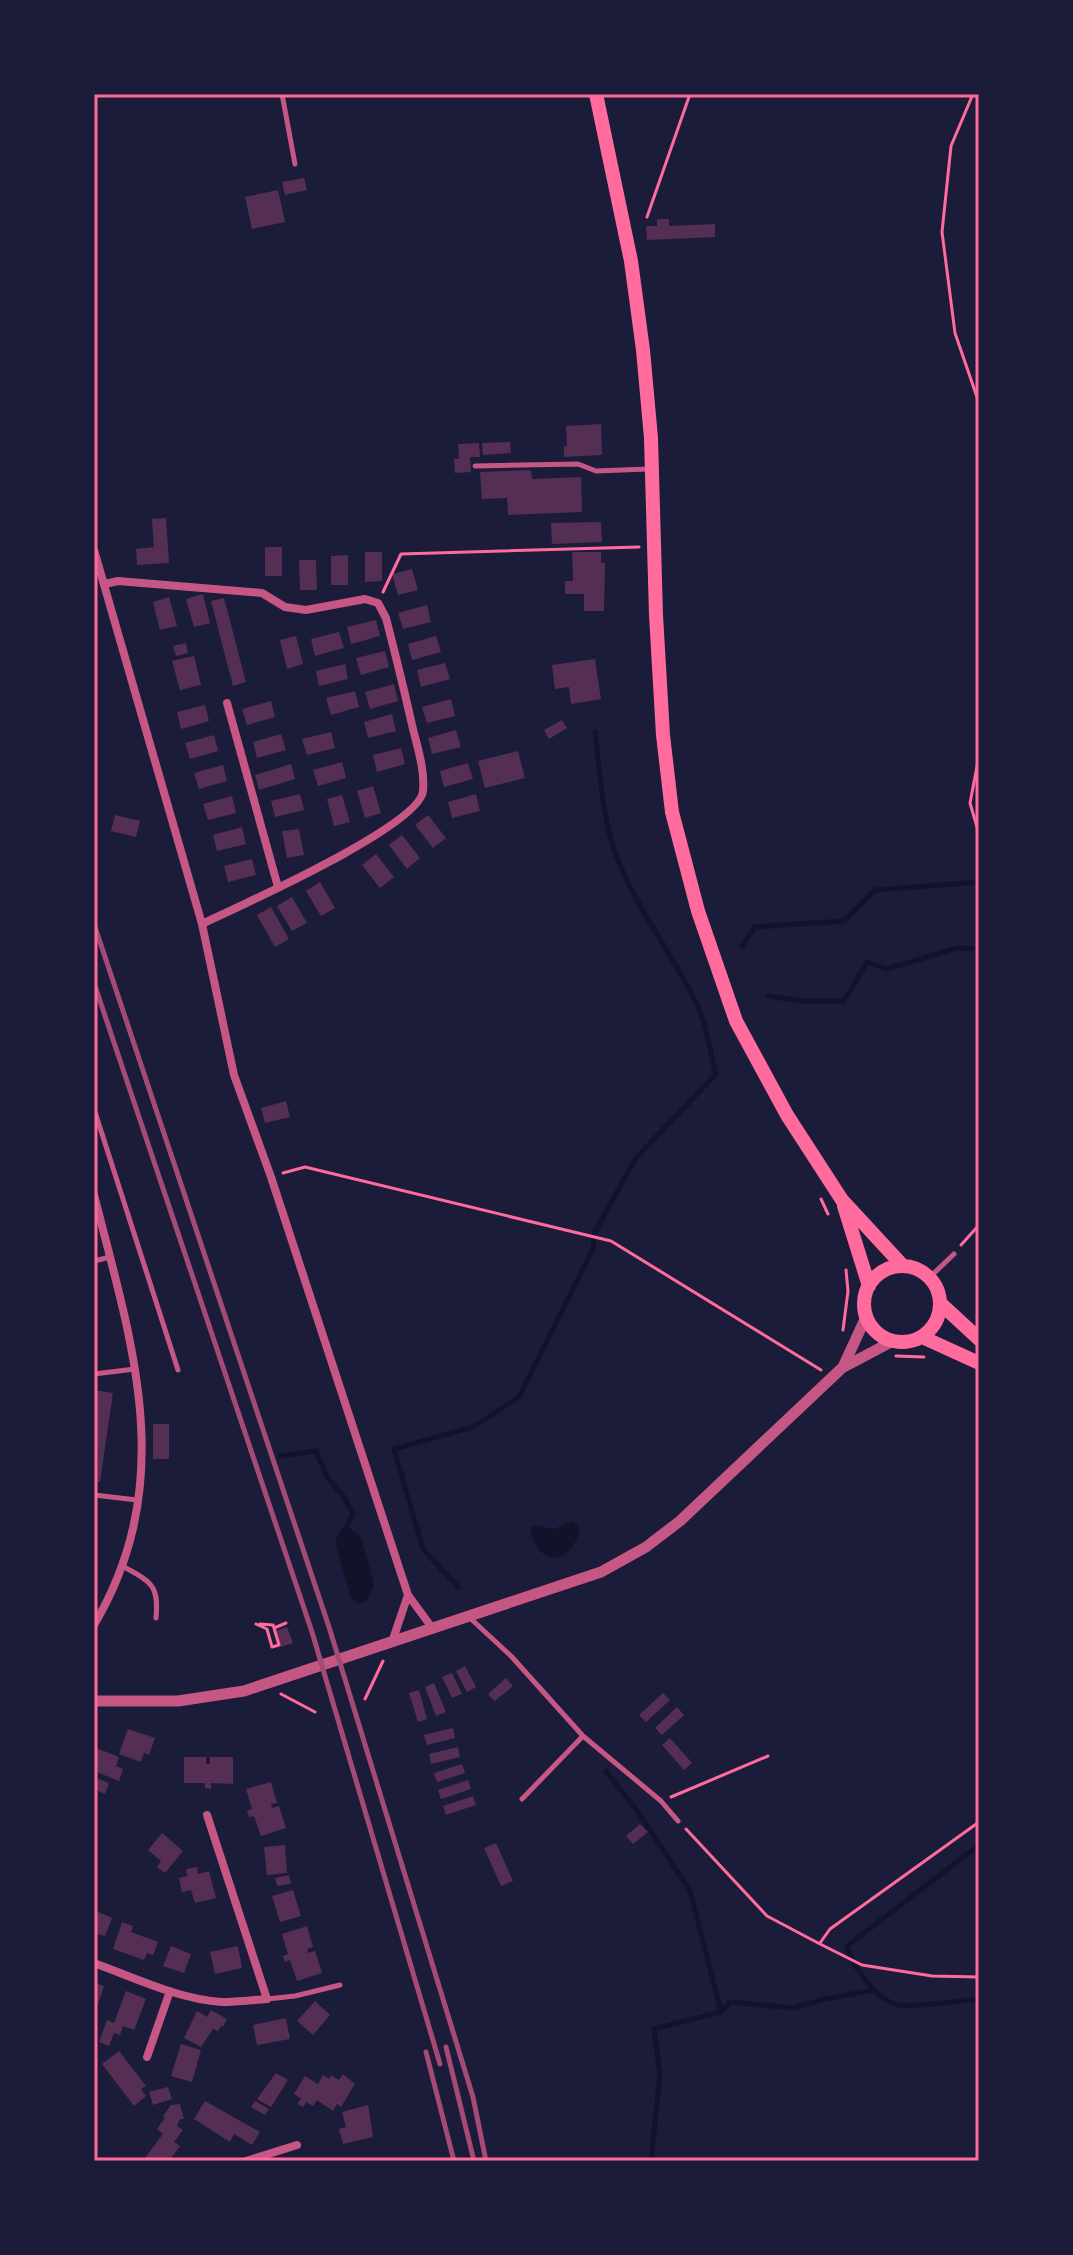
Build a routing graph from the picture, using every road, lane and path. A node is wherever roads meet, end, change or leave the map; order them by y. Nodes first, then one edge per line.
1 (282, 94) edge
2 (596, 94) edge
3 (690, 94) edge
4 (973, 94) edge
5 (295, 164) dead end
6 (647, 217) dead end
7 (979, 403) edge
8 (475, 466) dead end
9 (651, 469) junction
10 (640, 547) dead end
11 (94, 550) edge
12 (105, 584) junction
13 (378, 603) junction
14 (227, 703) dead end
15 (979, 756) edge
16 (979, 834) edge
17 (278, 887) junction
18 (202, 924) junction
19 (94, 1109) edge
20 (97, 1128) edge
21 (271, 1177) junction
22 (94, 1195) edge
23 (842, 1200) junction
24 (979, 1225) edge
25 (954, 1254) joint
26 (110, 1257) junction
27 (94, 1261) edge
28 (903, 1266) junction
29 (929, 1278) junction
30 (869, 1286) junction
31 (940, 1303) junction
32 (866, 1317) junction
33 (922, 1337) junction
34 (979, 1339) edge
35 (893, 1341) junction
36 (937, 1357) dead end
37 (885, 1358) dead end
38 (979, 1363) edge
39 (842, 1368) junction
40 (135, 1369) junction
41 (178, 1370) dead end
42 (822, 1371) dead end
43 (94, 1374) edge
44 (94, 1495) edge
45 (138, 1500) junction
46 (124, 1567) junction
47 (408, 1595) junction
48 (156, 1618) dead end
49 (469, 1618) junction
50 (286, 1623) dead end
51 (94, 1625) edge
52 (274, 1628) junction
53 (433, 1629) junction
54 (392, 1642) junction
55 (383, 1661) dead end
56 (281, 1694) dead end
57 (365, 1699) dead end
58 (94, 1701) edge
59 (315, 1712) dead end
60 (583, 1736) junction
61 (768, 1756) dead end
62 (522, 1799) dead end
63 (661, 1801) junction
64 (207, 1815) dead end
65 (678, 1821) joint
66 (979, 1822) edge
67 (820, 1944) junction
68 (94, 1963) edge
69 (979, 1977) edge
70 (340, 1985) dead end
71 (170, 1991) junction
72 (267, 1999) junction
73 (147, 2057) dead end
74 (297, 2145) dead end
75 (246, 2161) edge

1 - 5 lane
2 - 9 main road
3 - 6 path
4 - 7 path
8 - 9 lane
9 - 23 main road
10 - 13 path
11 - 12 street
12 - 13 street
12 - 18 street
13 - 17 street
14 - 17 street
15 - 16 path
17 - 18 street
18 - 21 street
19 - 20 lane
20 - 41 lane
21 - 42 path
21 - 47 street
22 - 26 street
23 - 28 main road
23 - 30 main road
24 - 25 path
25 - 29 lane
26 - 27 lane
26 - 40 street
28 - 29 main road
28 - 30 main road
29 - 31 main road
30 - 32 main road
31 - 33 main road
31 - 34 main road
32 - 35 main road
32 - 39 street
33 - 35 main road
33 - 38 main road
35 - 39 street
36 - 37 path
39 - 49 street
40 - 43 lane
40 - 45 street
44 - 45 lane
45 - 46 street
46 - 48 lane
46 - 51 street
47 - 53 street
47 - 54 street
49 - 53 street
49 - 60 lane
50 - 52 path
52 - 52 path
53 - 54 street
54 - 58 street
55 - 57 path
56 - 59 path
60 - 62 lane
60 - 63 lane
61 - 63 path
63 - 65 lane
64 - 72 street
65 - 67 path
66 - 67 path
67 - 69 path
68 - 71 street
70 - 72 lane
71 - 72 street
71 - 73 street
74 - 75 street

